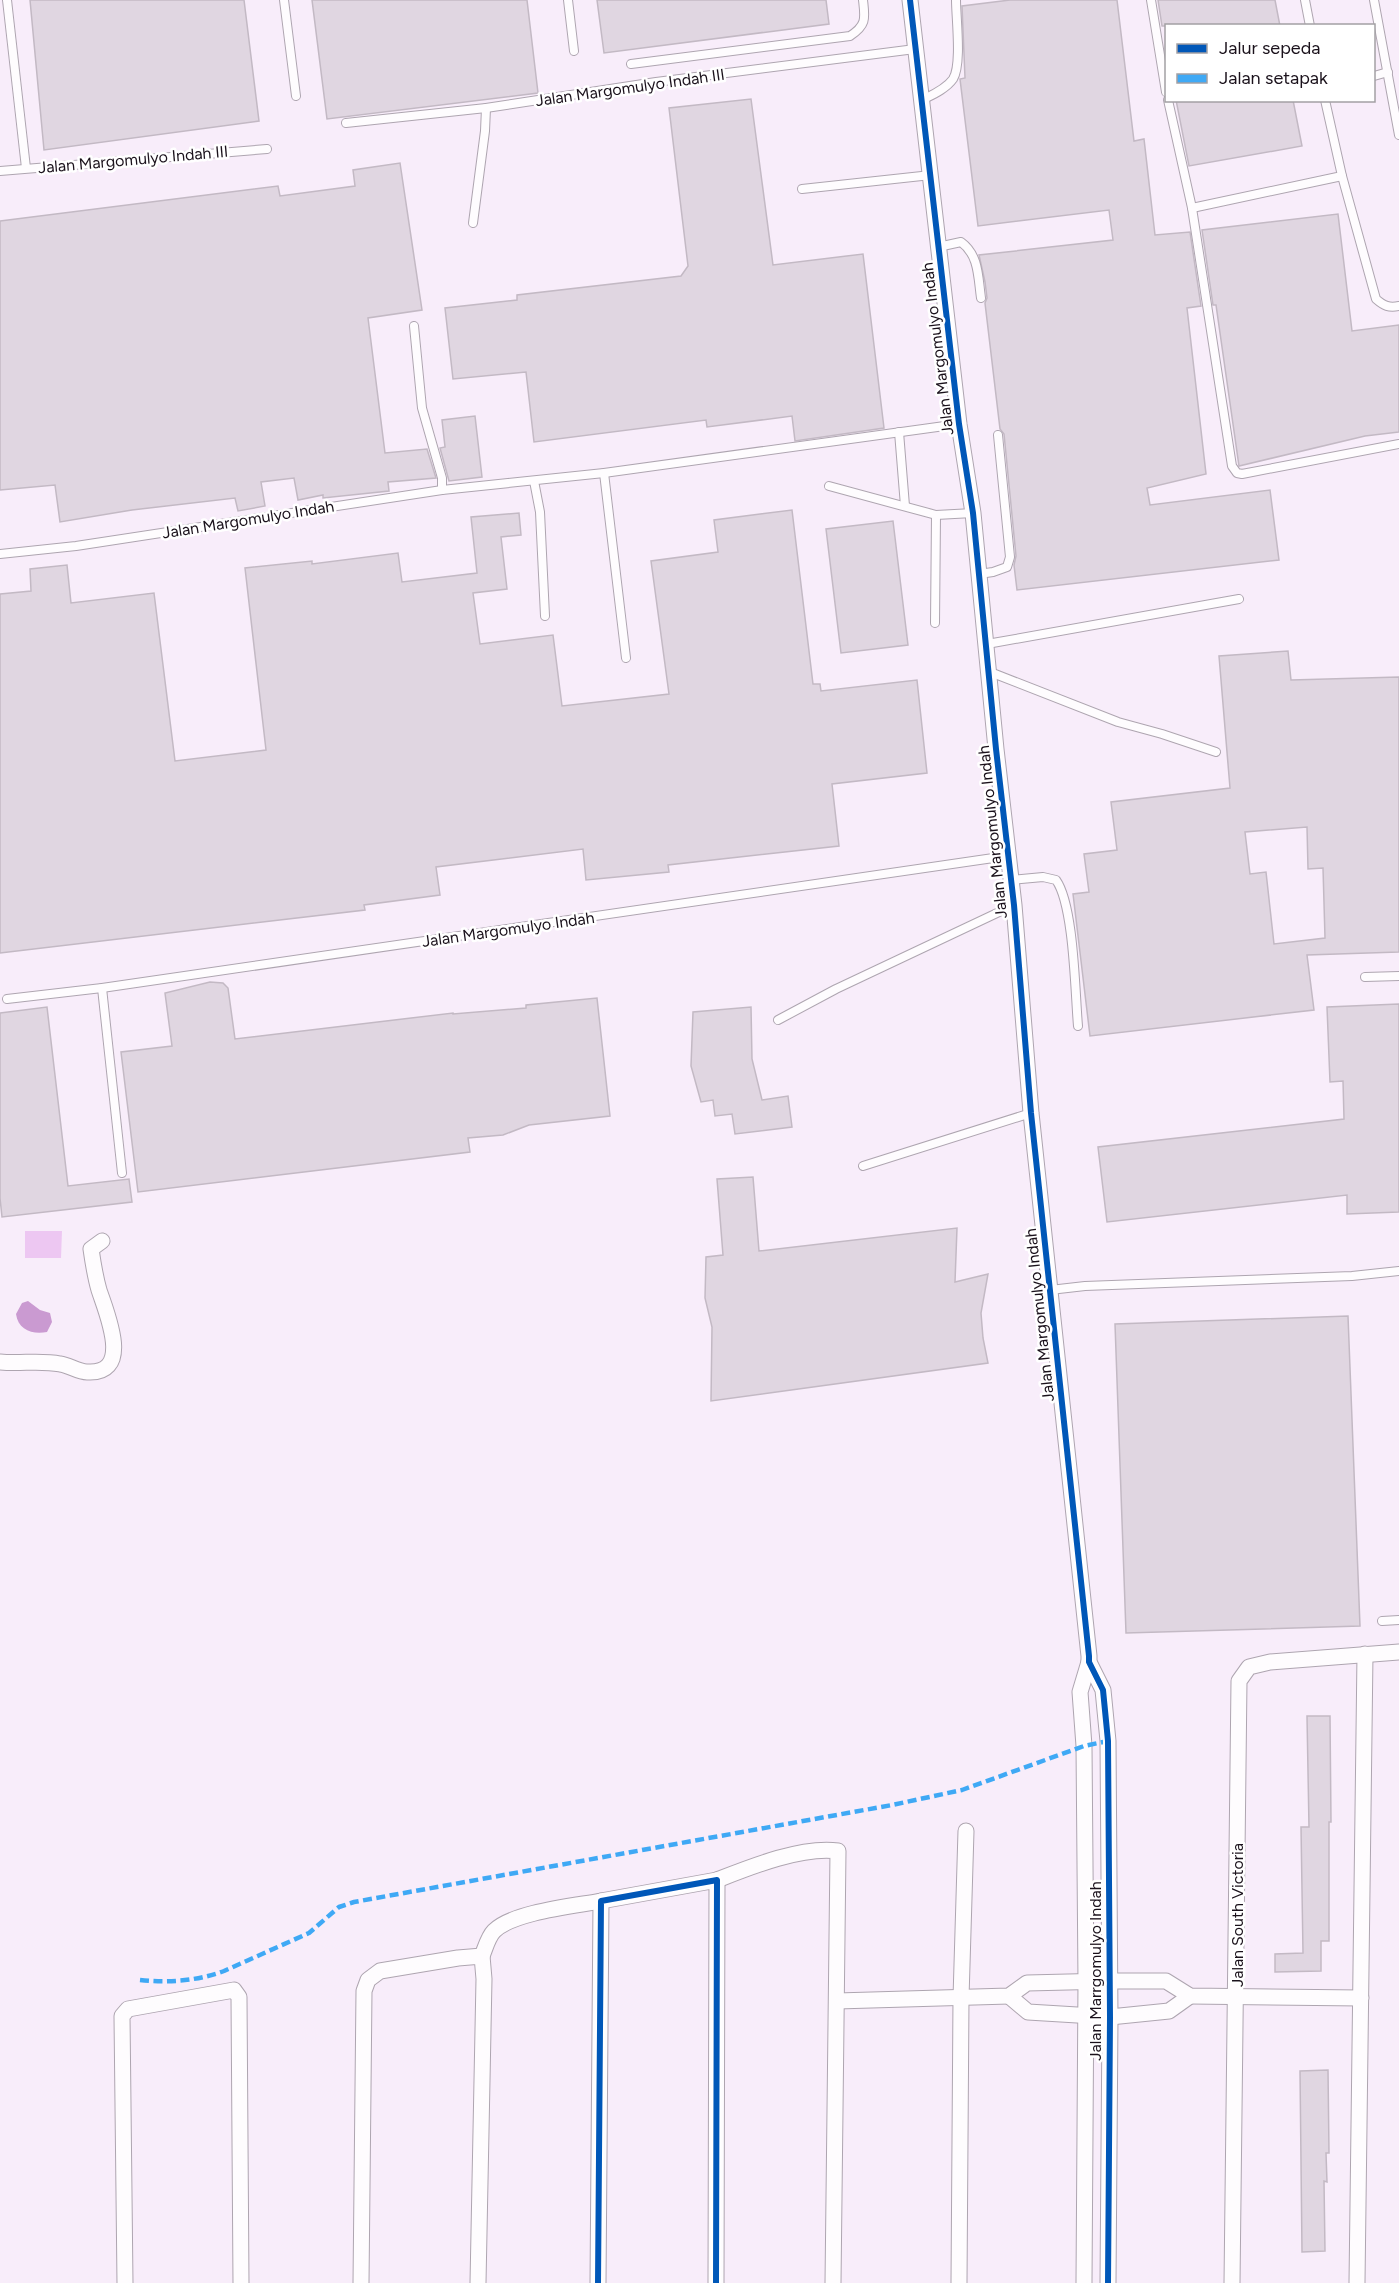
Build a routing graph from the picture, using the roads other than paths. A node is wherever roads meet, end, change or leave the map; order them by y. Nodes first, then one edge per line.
1 (8, 0) edge
2 (284, 0) edge
3 (568, 0) edge
4 (863, 0) edge
5 (910, 0) edge
6 (956, 0) edge
7 (1151, 0) edge
8 (1305, 0) edge
9 (1374, 0) edge
10 (1310, 24) edge
11 (915, 49) junction
12 (574, 51) dead end
13 (631, 64) dead end
14 (1388, 72) junction
15 (1375, 76) edge
16 (1165, 80) edge
17 (296, 96) dead end
18 (922, 100) junction
19 (1168, 102) edge
20 (1325, 102) edge
21 (486, 108) junction
22 (346, 123) dead end
23 (1399, 135) edge
24 (267, 149) dead end
25 (26, 168) junction
26 (0, 171) edge
27 (931, 175) junction
28 (1342, 176) junction
29 (802, 189) dead end
30 (1192, 208) junction
31 (473, 223) dead end
32 (938, 247) junction
33 (981, 298) dead end
34 (1399, 306) edge
35 (414, 326) dead end
36 (959, 424) junction
37 (899, 432) junction
38 (998, 435) dead end
39 (1399, 444) edge
40 (604, 473) junction
41 (534, 481) junction
42 (829, 486) dead end
43 (442, 490) junction
44 (905, 506) junction
45 (973, 513) junction
46 (936, 515) junction
47 (0, 554) edge
48 (980, 574) junction
49 (1239, 599) dead end
50 (545, 616) dead end
51 (935, 623) dead end
52 (987, 644) junction
53 (626, 658) dead end
54 (990, 672) junction
55 (1216, 752) dead end
56 (1007, 856) junction
57 (1011, 880) junction
58 (1014, 905) junction
59 (1399, 976) edge
60 (1365, 977) dead end
61 (102, 988) junction
62 (7, 999) dead end
63 (778, 1020) dead end
64 (1078, 1026) dead end
65 (1031, 1113) junction
66 (863, 1166) dead end
67 (122, 1173) dead end
68 (102, 1241) dead end
69 (1399, 1271) edge
70 (1050, 1290) junction
71 (0, 1362) edge
72 (1399, 1620) edge
73 (1382, 1621) dead end
74 (1399, 1652) edge
75 (1365, 1654) junction
76 (1089, 1662) junction
77 (966, 1831) dead end
78 (717, 1880) junction
79 (601, 1901) junction
80 (482, 1956) junction
81 (1086, 1981) junction
82 (1109, 1981) junction
83 (1008, 1996) junction
84 (1190, 1996) junction
85 (1236, 1997) junction
86 (961, 1998) junction
87 (1361, 1998) junction
88 (837, 2001) junction
89 (1086, 2016) junction
90 (1110, 2017) junction
91 (125, 2283) edge
92 (241, 2283) edge
93 (361, 2283) edge
94 (478, 2283) edge
95 (598, 2283) edge
96 (716, 2283) edge
97 (833, 2283) edge
98 (959, 2283) edge
99 (1084, 2283) edge
100 (1108, 2283) edge
101 (1232, 2283) edge
102 (1357, 2283) edge

1 - 25 lane
2 - 17 lane
3 - 12 lane
4 - 13 lane
5 - 11 street, Jalan Margomulyo Indah
6 - 18 lane
7 - 16 lane
8 - 10 lane
9 - 14 lane
11 - 18 street, Jalan Margomulyo Indah
11 - 21 lane, Jalan Margomulyo Indah III
14 - 15 lane
14 - 23 lane
18 - 27 street, Jalan Margomulyo Indah
19 - 30 lane
20 - 28 lane
21 - 22 lane, Jalan Margomulyo Indah III
21 - 31 lane
24 - 25 lane, Jalan Margomulyo Indah III
25 - 26 lane, Jalan Margomulyo Indah III
27 - 29 lane
27 - 32 street, Jalan Margomulyo Indah
28 - 30 lane
28 - 34 lane
30 - 39 lane
32 - 33 lane
32 - 36 street, Jalan Margomulyo Indah
35 - 43 lane
36 - 37 lane, Jalan Margomulyo Indah
36 - 45 street, Jalan Margomulyo Indah
37 - 40 lane, Jalan Margomulyo Indah
37 - 44 lane
38 - 48 lane
40 - 41 lane, Jalan Margomulyo Indah
40 - 53 lane
41 - 43 lane, Jalan Margomulyo Indah
41 - 50 lane
42 - 44 lane
43 - 47 lane, Jalan Margomulyo Indah
44 - 46 lane
45 - 46 lane
45 - 48 street, Jalan Margomulyo Indah
46 - 51 lane
48 - 52 street, Jalan Margomulyo Indah
49 - 52 lane
52 - 54 street, Jalan Margomulyo Indah
54 - 55 lane
54 - 56 street, Jalan Margomulyo Indah
56 - 57 street, Jalan Margomulyo Indah
56 - 61 lane, Jalan Margomulyo Indah
57 - 58 street, Jalan Margomulyo Indah
57 - 64 lane
58 - 63 lane
58 - 65 street, Jalan Margomulyo Indah
59 - 60 lane
61 - 62 lane, Jalan Margomulyo Indah
61 - 67 lane
65 - 66 lane
65 - 70 street, Jalan Margomulyo Indah
68 - 71 street
69 - 70 lane
70 - 76 street, Jalan Margomulyo Indah
72 - 73 lane
74 - 75 street, Jalan South Victoria
75 - 85 street, Jalan South Victoria
75 - 87 street
76 - 81 street, Jalan Marrgomulyo Indah
76 - 82 street, Jalan Marrgomulyo Indah
77 - 86 street
78 - 79 street
78 - 88 street
78 - 96 street
79 - 80 street
79 - 95 street
80 - 93 street
80 - 94 street
81 - 82 street
81 - 83 street
81 - 89 street, Jalan Marrgomulyo Indah
82 - 84 street
82 - 90 street, Jalan Marrgomulyo Indah
83 - 86 street
83 - 89 street
84 - 85 street
84 - 90 street
85 - 87 street
85 - 101 street, Jalan South Victoria
86 - 88 street
86 - 98 street
87 - 102 street
88 - 97 street
89 - 90 street
89 - 99 street, Jalan Marrgomulyo Indah
90 - 100 street, Jalan Marrgomulyo Indah
91 - 92 street

